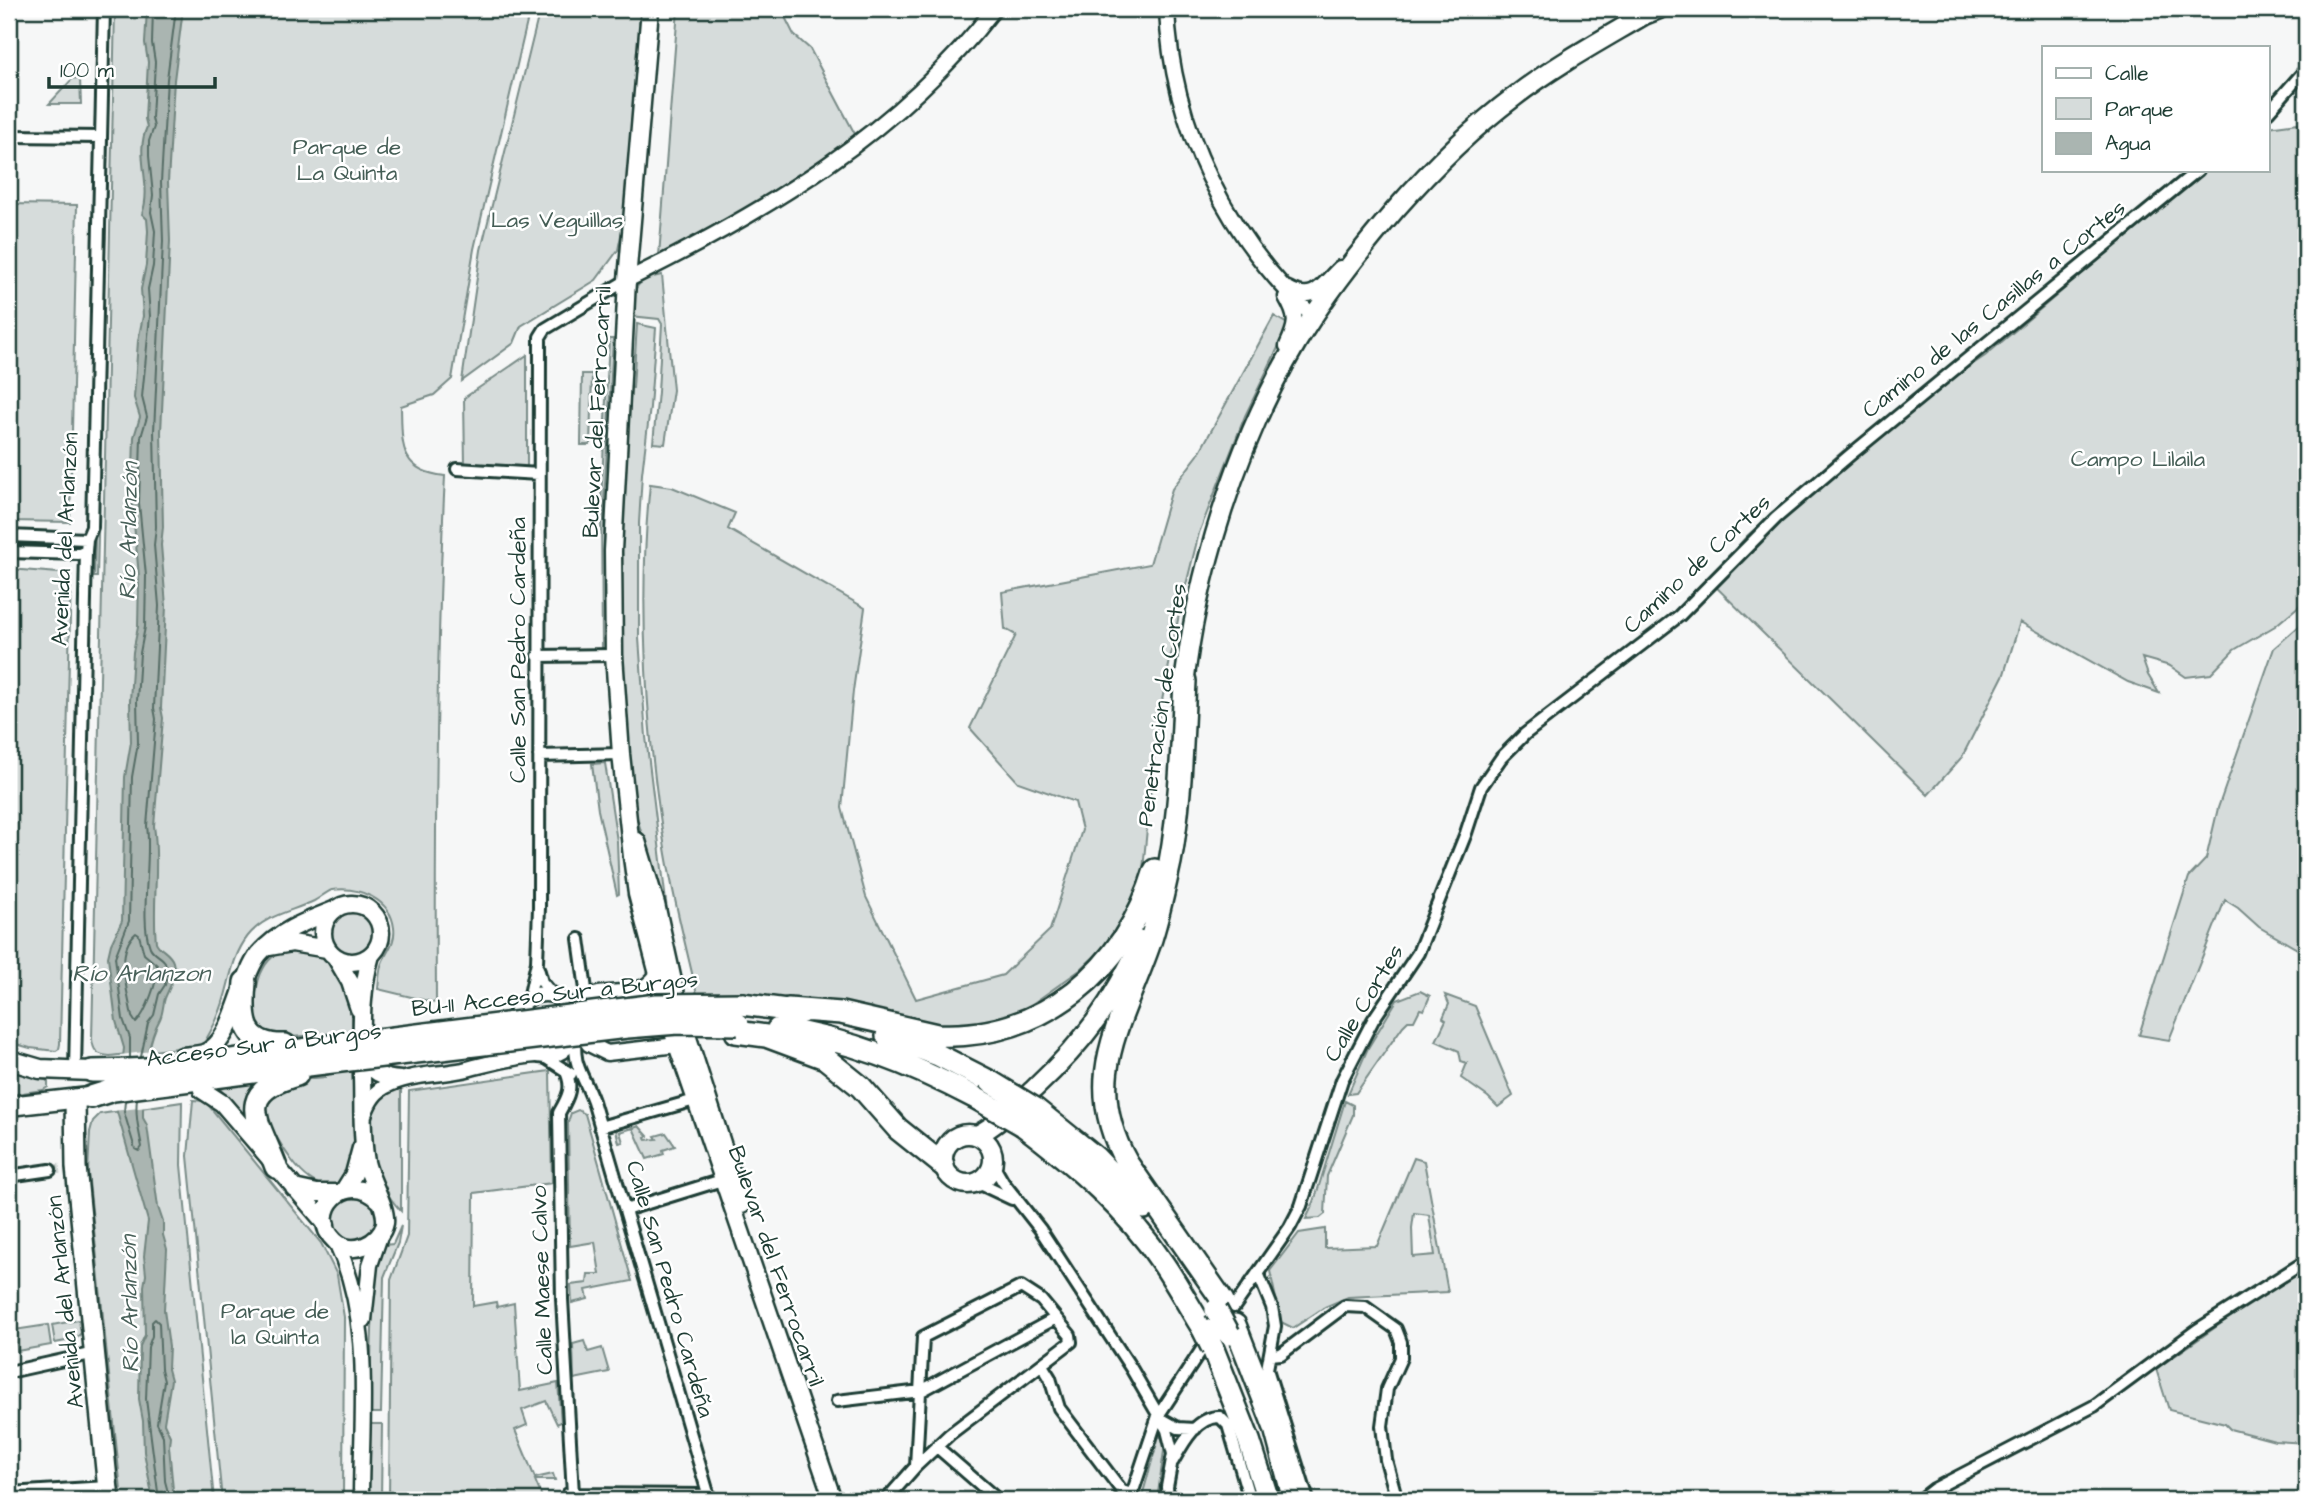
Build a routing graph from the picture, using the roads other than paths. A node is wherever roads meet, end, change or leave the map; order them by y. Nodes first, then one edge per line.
1 (104, 9) edge
2 (650, 9) edge
3 (994, 9) edge
4 (1167, 9) edge
5 (1659, 9) edge
6 (2306, 69) edge
7 (2270, 110) edge
8 (9, 136) edge
9 (101, 137) junction
10 (2196, 172) edge
11 (1374, 235) junction
12 (627, 280) junction
13 (1279, 283) junction
14 (1314, 317) junction
15 (1259, 418) junction
16 (1850, 454) joint
17 (457, 469) dead end
18 (539, 474) junction
19 (9, 536) edge
20 (86, 545) junction
21 (9, 552) edge
22 (614, 655) junction
23 (538, 656) junction
24 (1185, 681) junction
25 (621, 754) junction
26 (539, 756) junction
27 (1481, 787) joint
28 (629, 818) junction
29 (656, 904) junction
30 (334, 910) junction
31 (579, 939) dead end
32 (266, 947) junction
33 (332, 953) junction
34 (371, 956) junction
35 (537, 962) junction
36 (657, 975) junction
37 (245, 982) junction
38 (553, 995) junction
39 (587, 997) junction
40 (529, 999) junction
41 (788, 1009) junction
42 (360, 1012) junction
43 (738, 1020) junction
44 (576, 1026) junction
45 (514, 1027) junction
46 (677, 1045) junction
47 (362, 1055) junction
48 (318, 1056) junction
49 (540, 1056) junction
50 (9, 1060) edge
51 (484, 1064) junction
52 (565, 1070) junction
53 (84, 1071) junction
54 (202, 1071) junction
55 (406, 1079) junction
56 (589, 1090) junction
57 (89, 1097) junction
58 (690, 1101) junction
59 (9, 1107) edge
60 (1020, 1117) junction
61 (363, 1126) junction
62 (600, 1127) junction
63 (721, 1140) junction
64 (986, 1148) junction
65 (943, 1165) junction
66 (276, 1167) junction
67 (50, 1170) tunnel mouth
68 (9, 1176) edge
69 (722, 1180) junction
70 (976, 1182) junction
71 (294, 1188) junction
72 (341, 1192) junction
73 (380, 1201) junction
74 (1017, 1202) junction
75 (625, 1210) junction
76 (326, 1224) junction
77 (381, 1233) junction
78 (336, 1242) junction
79 (2306, 1261) edge
80 (1258, 1273) junction
81 (1227, 1315) junction
82 (1056, 1318) junction
83 (1206, 1343) junction
84 (362, 1346) junction
85 (95, 1353) junction
86 (1270, 1355) junction
87 (1042, 1365) junction
88 (9, 1372) edge
89 (921, 1391) junction
90 (837, 1401) dead end
91 (1158, 1416) junction
92 (1195, 1429) junction
93 (937, 1447) junction
94 (1173, 1462) junction
95 (916, 1466) junction
96 (9, 1493) edge
97 (108, 1493) edge
98 (1131, 1497) edge
99 (709, 1498) edge
100 (361, 1500) edge
101 (833, 1500) edge
102 (844, 1500) edge
103 (887, 1500) edge
104 (998, 1500) edge
105 (1168, 1500) edge
106 (1250, 1500) edge
107 (1268, 1500) edge
108 (1292, 1500) edge
109 (1308, 1500) edge
110 (1397, 1500) edge
111 (1920, 1500) edge

1 - 9 street, Avenida del Arlanzón
2 - 12 main road, Bulevar del Ferrocarril
3 - 12 street
4 - 13 street
5 - 11 main road, Penetración de Cortes
6 - 7 street
8 - 9 street
9 - 20 street, Avenida del Arlanzón
10 - 16 street, Camino de las Casillas a Cortes
11 - 13 street
11 - 14 main road, Penetración de Cortes
12 - 18 street, Calle San Pedro Cardeña
12 - 22 main road, Bulevar del Ferrocarril
13 - 14 street
13 - 15 street
14 - 15 main road, Penetración de Cortes
15 - 24 main road, Penetración de Cortes
16 - 27 street, Camino de Cortes
17 - 18 street
18 - 23 street, Calle San Pedro Cardeña
19 - 20 street
20 - 21 street
20 - 53 street, Avenida del Arlanzón
22 - 23 street
22 - 25 main road, Bulevar del Ferrocarril
23 - 26 street, Calle San Pedro Cardeña
24 - 41 highway
24 - 60 main road, Penetración de Cortes
24 - 81 highway
25 - 26 street
25 - 28 main road, Bulevar del Ferrocarril
26 - 35 street, Calle San Pedro Cardeña
27 - 80 street, Calle Cortes
28 - 29 main road, Bulevar del Ferrocarril
28 - 36 main road, Bulevar del Ferrocarril
29 - 36 street
29 - 63 main road, Bulevar del Ferrocarril
30 - 32 main road
30 - 33 main road
30 - 34 main road
31 - 39 street
32 - 33 main road
32 - 37 main road
33 - 34 main road
33 - 42 main road
34 - 42 main road
35 - 38 street, Calle San Pedro Cardeña
35 - 40 street, Calle San Pedro Cardeña
36 - 39 street
36 - 46 main road, Bulevar del Ferrocarril
37 - 48 highway
37 - 54 main road
38 - 40 street
38 - 44 street
39 - 44 street
40 - 45 street
41 - 43 highway, BU-11 Acceso Sur a Burgos
41 - 60 highway, BU-11 Acceso Sur a Burgos, bridge
42 - 47 main road
43 - 48 highway, Acceso Sur a Burgos, bridge
43 - 48 highway, BU-11 Acceso Sur a Burgos, bridge
43 - 60 highway, bridge
43 - 65 highway
44 - 46 street
44 - 49 street
44 - 56 street, Calle San Pedro Cardeña
45 - 49 street
45 - 51 street
46 - 58 main road, Bulevar del Ferrocarril
46 - 63 street, Bulevar del Ferrocarril
47 - 55 street
47 - 61 main road
48 - 54 highway, Acceso Sur a Burgos
48 - 66 highway
49 - 51 street
49 - 52 street
50 - 53 main road
51 - 55 street
52 - 56 street
52 - 99 street, Calle Maese Calvo
53 - 54 highway, Acceso Sur a Burgos
53 - 57 main road
54 - 57 highway
54 - 66 main road
55 - 61 street
56 - 62 street, Calle San Pedro Cardeña
57 - 59 main road
57 - 85 highway, Avenida del Arlanzón
58 - 62 street
58 - 69 main road, Bulevar del Ferrocarril
60 - 64 main road, Penetración de Cortes
60 - 81 highway
60 - 83 highway
61 - 72 main road
61 - 73 main road
62 - 75 street, Calle San Pedro Cardeña
63 - 102 main road, Bulevar del Ferrocarril
64 - 65 main road
64 - 70 main road
64 - 74 street
65 - 70 main road
66 - 71 main road
67 - 68 street
69 - 75 street
69 - 101 main road, Bulevar del Ferrocarril
70 - 74 street
71 - 72 main road
71 - 76 main road
72 - 73 main road
72 - 76 main road
73 - 77 main road
74 - 91 street
75 - 99 street, Calle San Pedro Cardeña
76 - 78 main road
77 - 78 main road
77 - 84 street
78 - 84 street
79 - 111 street
80 - 81 street, Calle Cortes
80 - 86 street
81 - 108 highway
82 - 87 street
82 - 89 street
82 - 89 street
83 - 91 street
83 - 107 highway
84 - 100 street
85 - 88 street
85 - 97 highway, Avenida del Arlanzón
86 - 109 street
86 - 110 street
87 - 93 street
87 - 98 street
89 - 90 street
89 - 95 street
91 - 92 street
91 - 94 street
91 - 98 street
92 - 94 street
92 - 106 street
93 - 95 street
93 - 104 street
94 - 105 street
95 - 103 street
96 - 97 street

